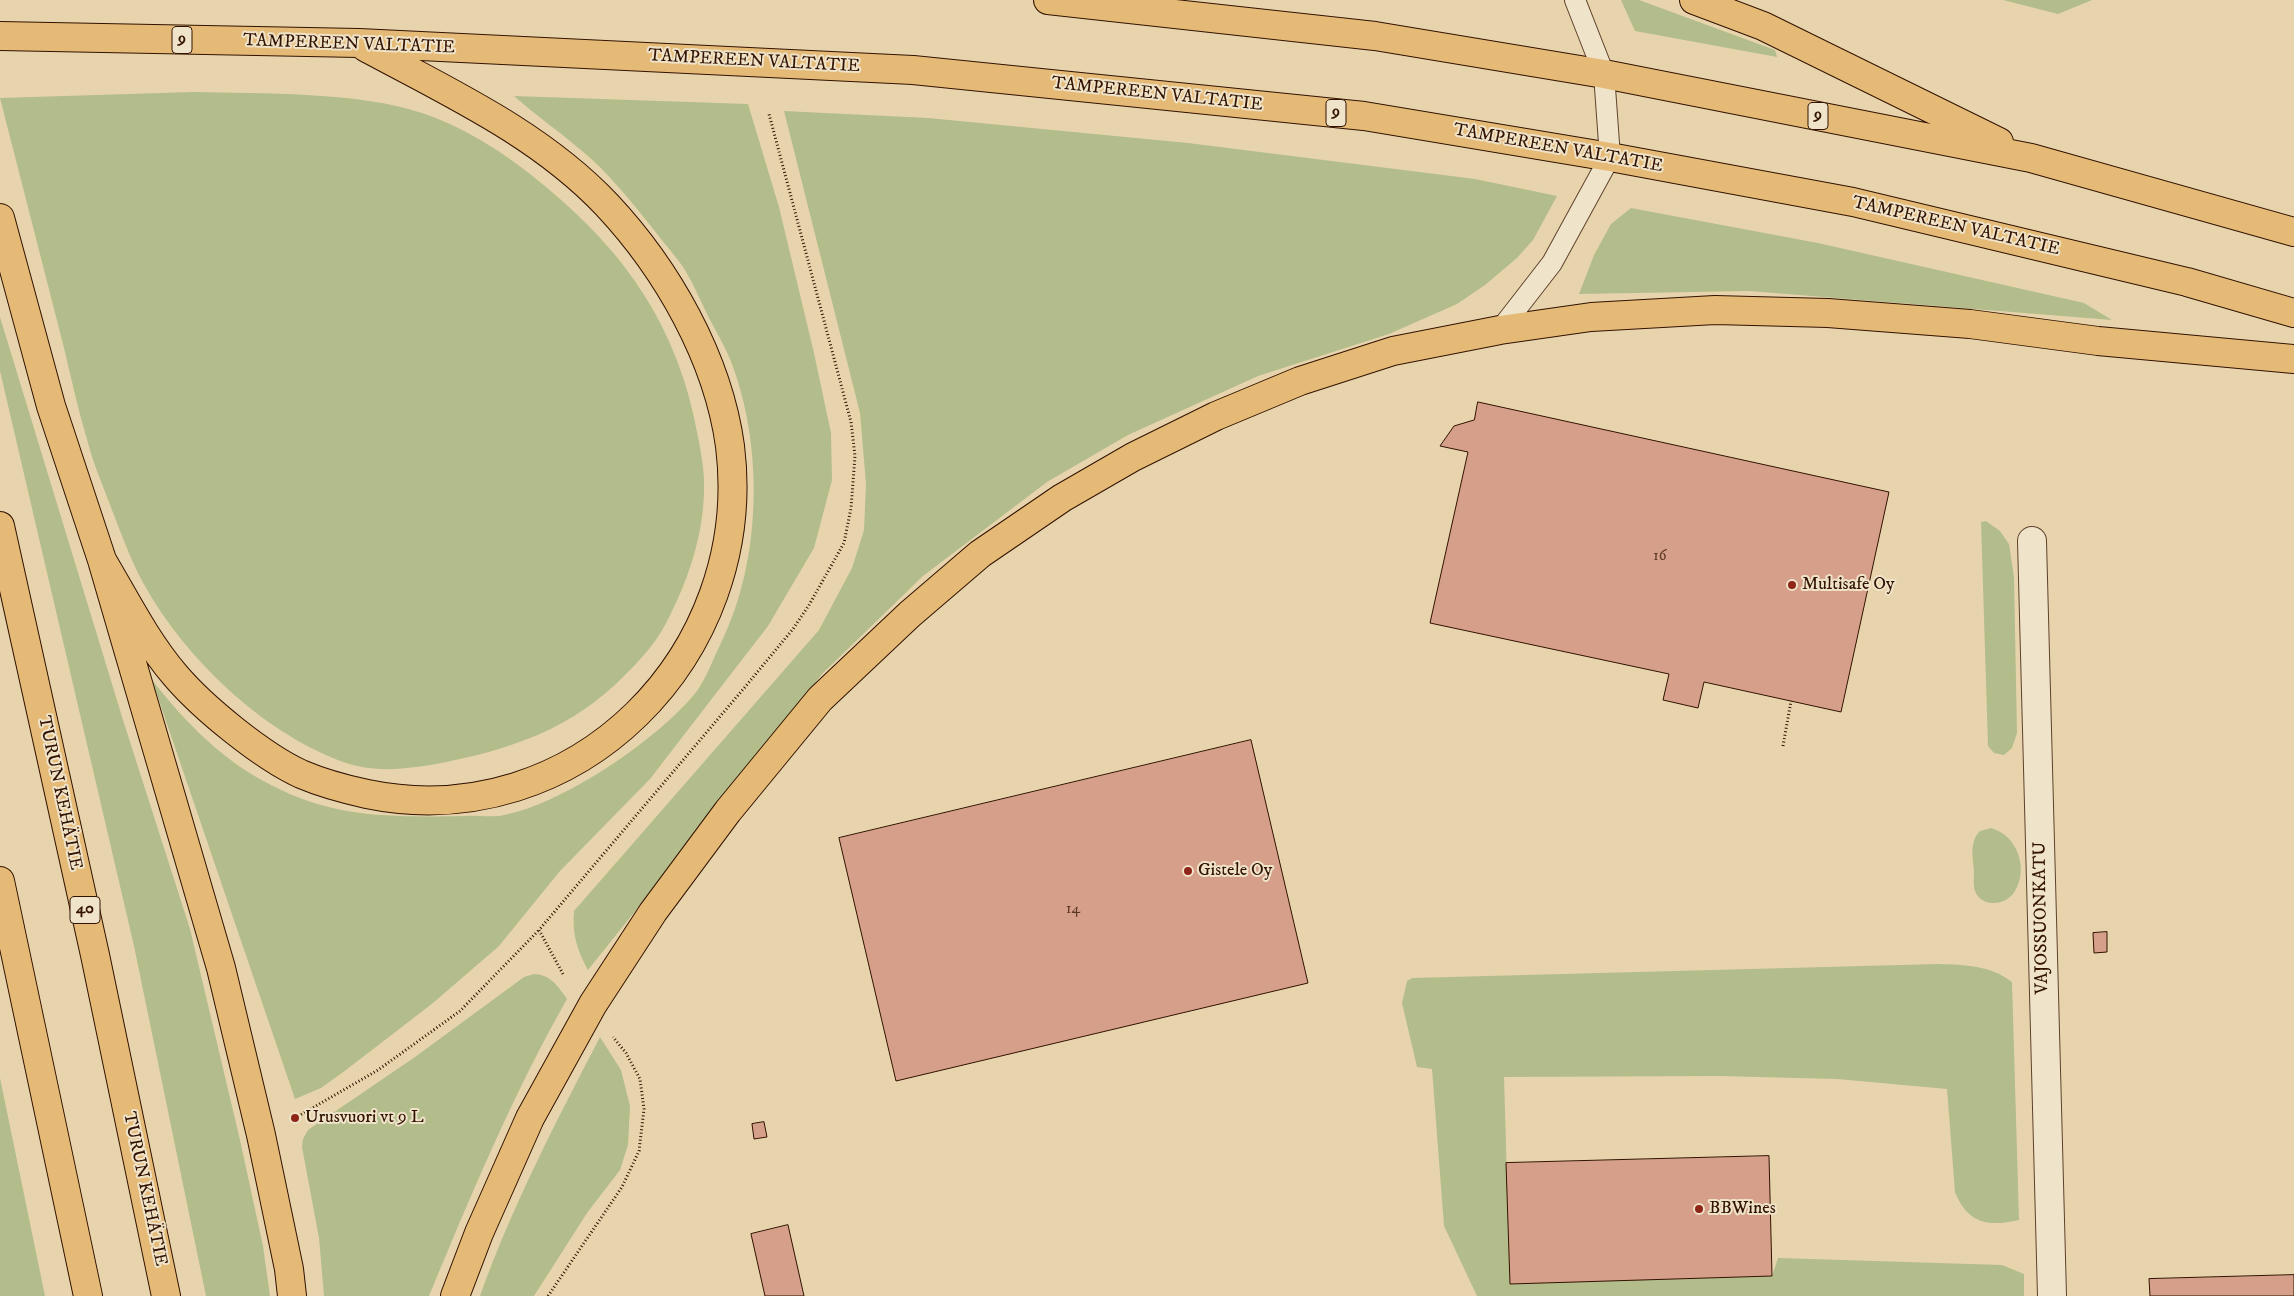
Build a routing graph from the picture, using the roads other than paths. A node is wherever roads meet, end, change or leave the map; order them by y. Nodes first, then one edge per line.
1 (1048, 0) edge
2 (1575, 0) edge
3 (1694, 0) edge
4 (3, 36) edge
5 (359, 44) junction
6 (1604, 74) junction
7 (1610, 157) junction
8 (2032, 158) junction
9 (0, 218) edge
10 (2294, 232) edge
11 (2294, 313) edge
12 (1500, 330) junction
13 (2294, 359) edge
14 (0, 526) edge
15 (2032, 541) dead end
16 (102, 560) junction
17 (0, 881) edge
18 (88, 1296) edge
19 (166, 1296) edge
20 (292, 1296) edge
21 (455, 1296) edge
22 (2052, 1296) edge

1 - 6 highway, 9
2 - 6 lane
3 - 8 highway
4 - 5 highway, TAMPEREEN VALTATIE / 9
5 - 7 highway, TAMPEREEN VALTATIE / 9
5 - 16 highway
6 - 7 lane
6 - 8 highway, 9
7 - 11 highway, TAMPEREEN VALTATIE / 9
7 - 12 lane
8 - 10 highway, 9
9 - 16 highway
12 - 13 highway
12 - 21 highway
14 - 19 highway, TURUN KEHÄTIE / 40
15 - 22 street, VAJOSSUONKATU
16 - 20 highway
17 - 18 highway

